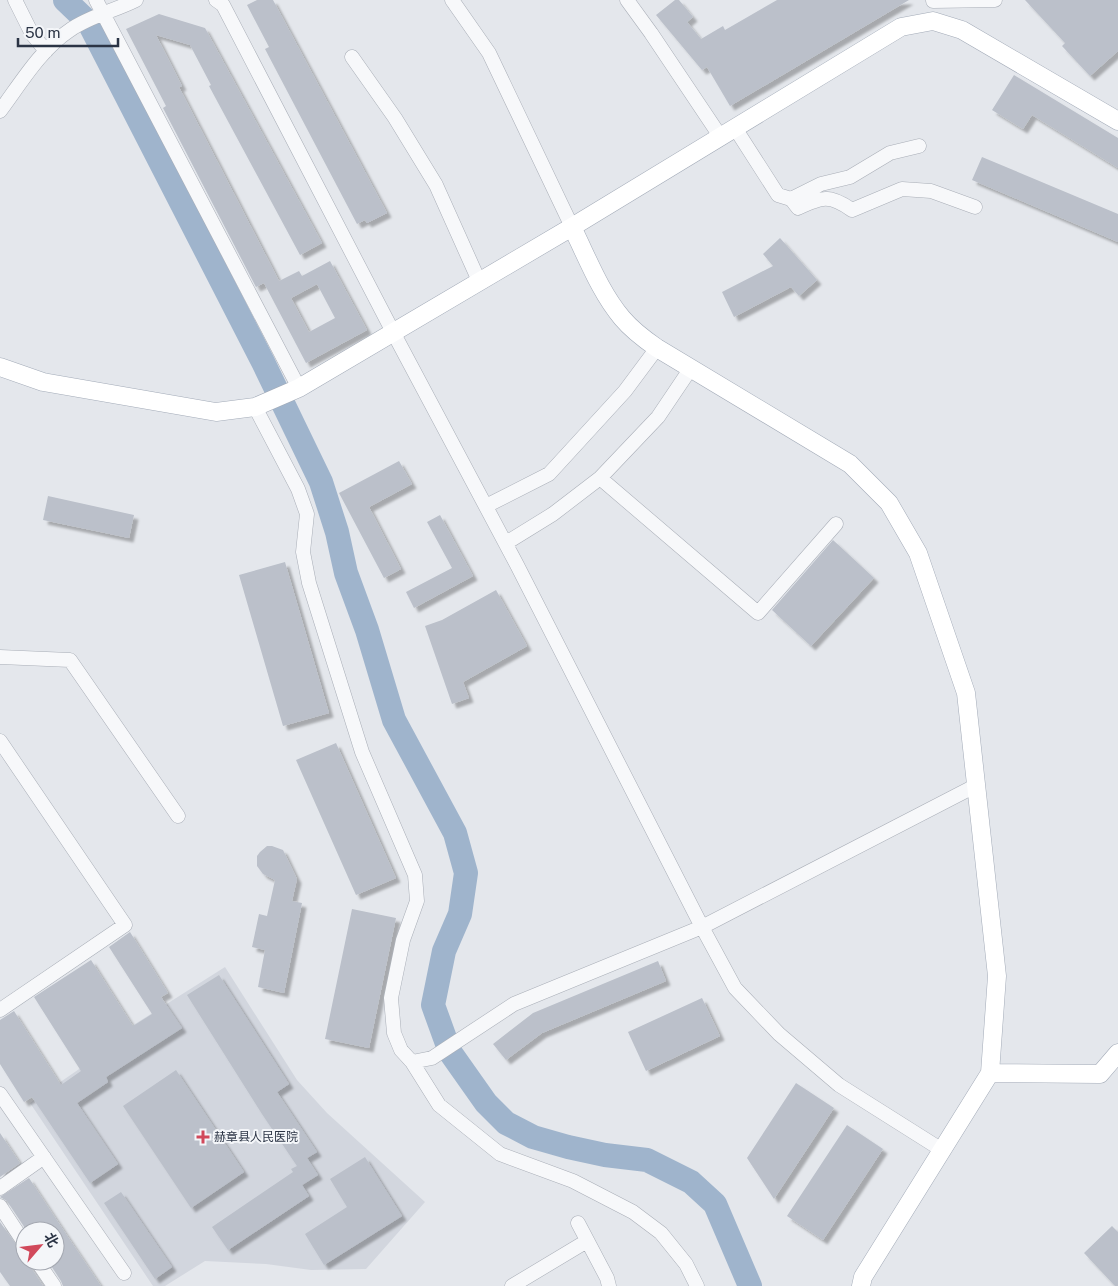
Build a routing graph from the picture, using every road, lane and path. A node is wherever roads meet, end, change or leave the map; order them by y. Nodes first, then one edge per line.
1 (15, 0) edge
2 (96, 0) edge
3 (136, 0) edge
4 (216, 0) edge
5 (452, 0) edge
6 (627, 0) edge
7 (932, 0) edge
8 (995, 0) edge
9 (99, 15) junction
10 (933, 20) junction
11 (46, 51) junction
12 (352, 57) dead end
13 (0, 111) edge
14 (1118, 121) edge
15 (728, 132) junction
16 (919, 146) dead end
17 (791, 200) junction
18 (975, 207) dead end
19 (572, 226) junction
20 (479, 281) junction
21 (393, 332) junction
22 (657, 348) junction
23 (0, 367) edge
24 (691, 368) junction
25 (295, 389) junction
26 (263, 404) junction
27 (600, 478) junction
28 (486, 506) junction
29 (836, 524) dead end
30 (506, 543) junction
31 (0, 657) edge
32 (0, 741) edge
33 (976, 785) junction
34 (178, 816) dead end
35 (702, 927) junction
36 (0, 1010) edge
37 (1118, 1053) edge
38 (412, 1062) junction
39 (990, 1073) junction
40 (0, 1094) edge
41 (942, 1150) junction
42 (44, 1157) junction
43 (0, 1188) edge
44 (0, 1206) edge
45 (578, 1223) dead end
46 (15, 1229) edge
47 (587, 1241) junction
48 (44, 1271) edge
49 (124, 1273) dead end
50 (54, 1286) edge
51 (512, 1286) edge
52 (610, 1286) edge
53 (697, 1286) edge
54 (861, 1286) edge

1 - 11 street
2 - 9 street
3 - 9 street
4 - 21 street
5 - 19 street
6 - 15 street
7 - 8 street
7 - 10 street
9 - 11 street
9 - 25 street
10 - 14 main road
10 - 15 main road
11 - 13 street
12 - 20 street
15 - 17 street
15 - 19 main road
16 - 17 street
17 - 18 street
19 - 20 main road
19 - 22 main road
20 - 21 main road
21 - 25 main road
21 - 28 street
22 - 24 main road
22 - 28 street
23 - 26 main road
24 - 27 street
24 - 33 main road
25 - 26 main road
26 - 38 street
27 - 29 street
27 - 30 street
28 - 30 street
30 - 35 street
31 - 34 street
32 - 36 street
33 - 35 street
33 - 39 main road
35 - 38 street
35 - 41 street
37 - 39 main road
38 - 53 street
39 - 41 main road
40 - 42 street
41 - 54 main road
42 - 43 street
42 - 49 street
44 - 46 street
45 - 47 street
47 - 51 street
47 - 52 street
48 - 50 street

